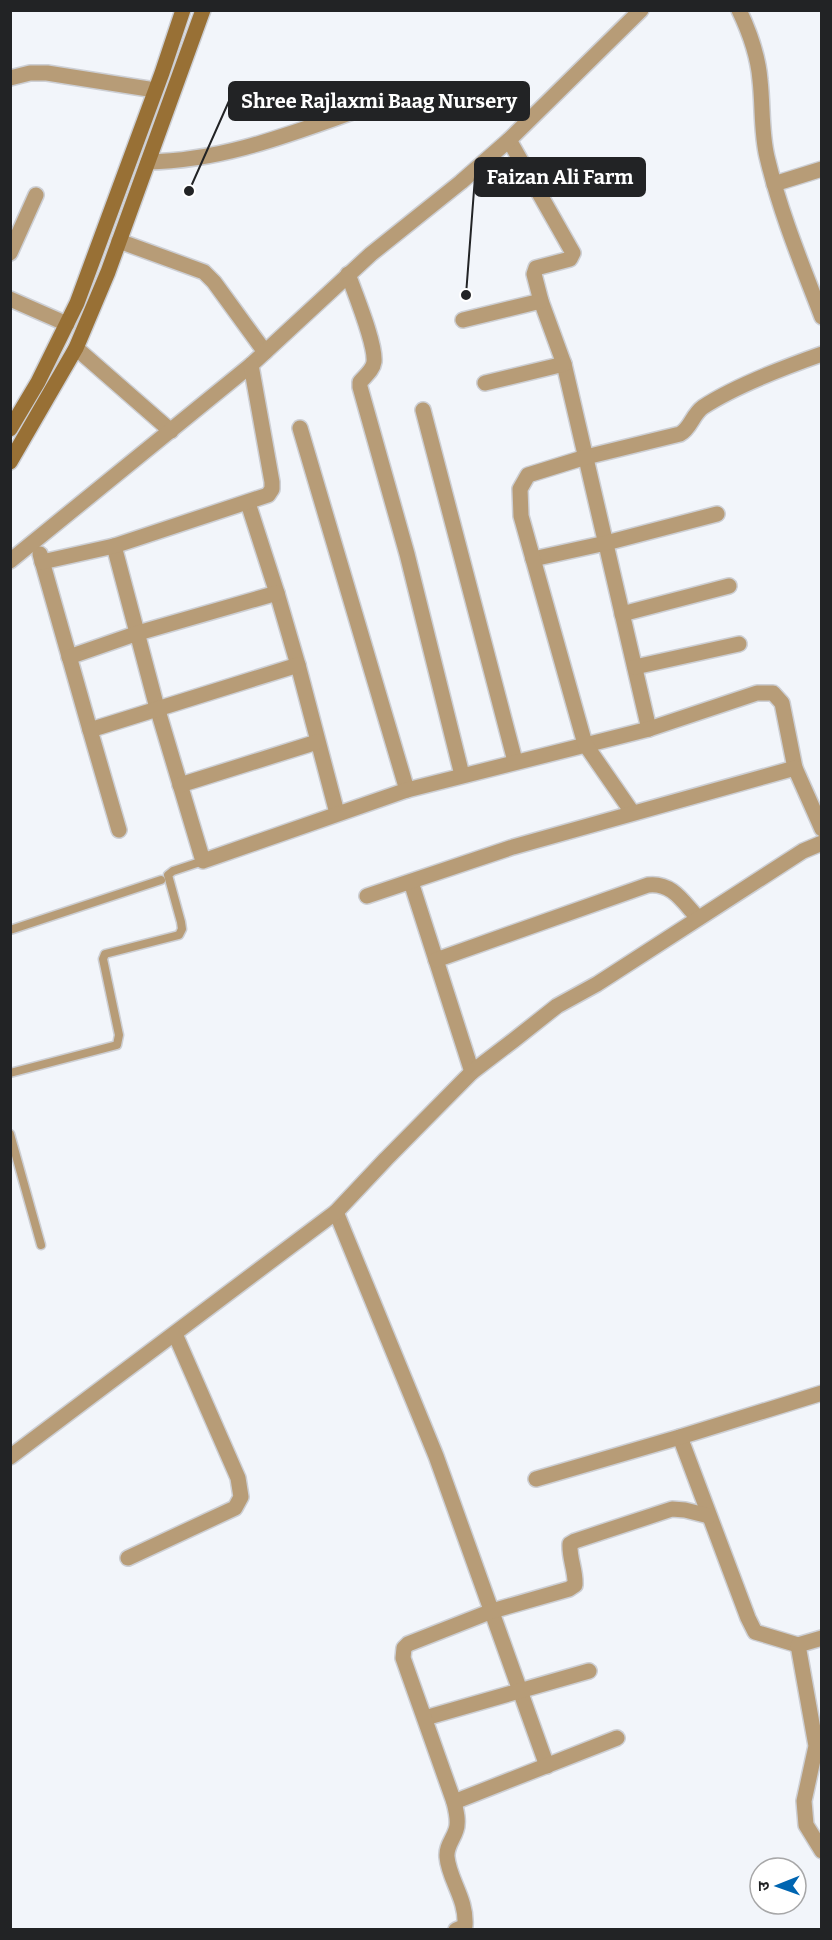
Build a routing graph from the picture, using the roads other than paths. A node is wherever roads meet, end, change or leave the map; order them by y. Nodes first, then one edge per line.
1 (183, 10) edge
2 (203, 10) edge
3 (641, 10) edge
4 (739, 10) edge
5 (10, 78) edge
6 (155, 90) junction
7 (367, 108) dead end
8 (509, 140) junction
9 (148, 162) junction
10 (822, 169) edge
11 (774, 184) junction
12 (36, 195) dead end
13 (119, 241) junction
14 (10, 254) edge
15 (348, 274) junction
16 (10, 299) edge
17 (541, 301) junction
18 (822, 317) edge
19 (463, 320) dead end
20 (67, 324) junction
21 (76, 348) junction
22 (265, 352) junction
23 (822, 354) edge
24 (564, 364) junction
25 (251, 365) junction
26 (485, 383) dead end
27 (423, 410) dead end
28 (300, 428) dead end
29 (10, 429) edge
30 (171, 431) junction
31 (586, 456) junction
32 (10, 462) edge
33 (248, 503) junction
34 (717, 514) dead end
35 (36, 540) junction
36 (606, 543) junction
37 (114, 546) junction
38 (533, 559) junction
39 (10, 561) edge
40 (42, 562) junction
41 (729, 585) dead end
42 (277, 593) junction
43 (622, 614) junction
44 (138, 633) junction
45 (739, 644) dead end
46 (69, 657) junction
47 (298, 665) junction
48 (634, 667) junction
49 (158, 709) junction
50 (649, 729) junction
51 (90, 730) junction
52 (317, 742) junction
53 (585, 744) junction
54 (515, 761) junction
55 (795, 768) junction
56 (462, 775) junction
57 (180, 785) junction
58 (407, 790) junction
59 (633, 812) junction
60 (337, 813) junction
61 (822, 829) edge
62 (119, 830) dead end
63 (822, 843) edge
64 (202, 861) junction
65 (160, 880) dead end
66 (411, 882) junction
67 (366, 896) dead end
68 (698, 918) junction
69 (10, 930) edge
70 (436, 960) junction
71 (472, 1072) junction
72 (10, 1073) edge
73 (10, 1134) edge
74 (336, 1212) junction
75 (41, 1245) dead end
76 (174, 1334) junction
77 (822, 1393) edge
78 (680, 1437) junction
79 (10, 1457) edge
80 (536, 1479) dead end
81 (709, 1516) junction
82 (128, 1558) dead end
83 (492, 1611) junction
84 (822, 1638) edge
85 (798, 1645) junction
86 (589, 1671) dead end
87 (520, 1690) junction
88 (425, 1718) junction
89 (617, 1738) dead end
90 (548, 1766) junction
91 (454, 1802) junction
92 (822, 1851) edge
93 (456, 1929) edge

1 - 6 street
2 - 9 street
3 - 8 street
4 - 11 street
5 - 6 street
6 - 20 street
7 - 9 street
8 - 15 street
8 - 17 street
9 - 13 street
10 - 11 street
11 - 18 street
12 - 14 street
13 - 21 street
13 - 22 street
15 - 22 street
15 - 56 street
16 - 20 street
17 - 19 street
17 - 24 street
20 - 29 street
21 - 30 street
21 - 32 street
22 - 25 street
23 - 31 street
24 - 26 street
24 - 31 street
25 - 30 street
25 - 33 street
27 - 54 street
28 - 58 street
30 - 35 street
31 - 36 street
31 - 38 street
33 - 37 street
33 - 42 street
34 - 36 street
35 - 39 street
35 - 40 street
36 - 38 street
36 - 43 street
37 - 40 street
37 - 44 street
38 - 53 street
40 - 46 street
41 - 43 street
42 - 44 street
42 - 47 street
43 - 48 street
44 - 46 street
44 - 49 street
45 - 48 street
46 - 51 street
47 - 49 street
47 - 52 street
48 - 50 street
49 - 51 street
49 - 57 street
50 - 53 street
50 - 55 street
51 - 62 street
52 - 57 street
52 - 60 street
53 - 54 street
53 - 59 street
54 - 56 street
55 - 59 street
55 - 61 street
56 - 58 street
57 - 64 street
58 - 60 street
59 - 66 street
60 - 64 street
63 - 68 street
64 - 72 lane
65 - 69 lane
66 - 67 street
66 - 70 street
68 - 70 street
68 - 71 street
70 - 71 street
71 - 74 street
73 - 75 lane
74 - 76 street
74 - 83 street
76 - 79 street
76 - 82 street
77 - 78 street
78 - 80 street
78 - 81 street
81 - 83 street
81 - 85 street
83 - 87 street
83 - 88 street
84 - 85 street
85 - 92 street
86 - 87 street
87 - 88 street
87 - 90 street
88 - 91 street
89 - 90 street
90 - 91 street
91 - 93 street

